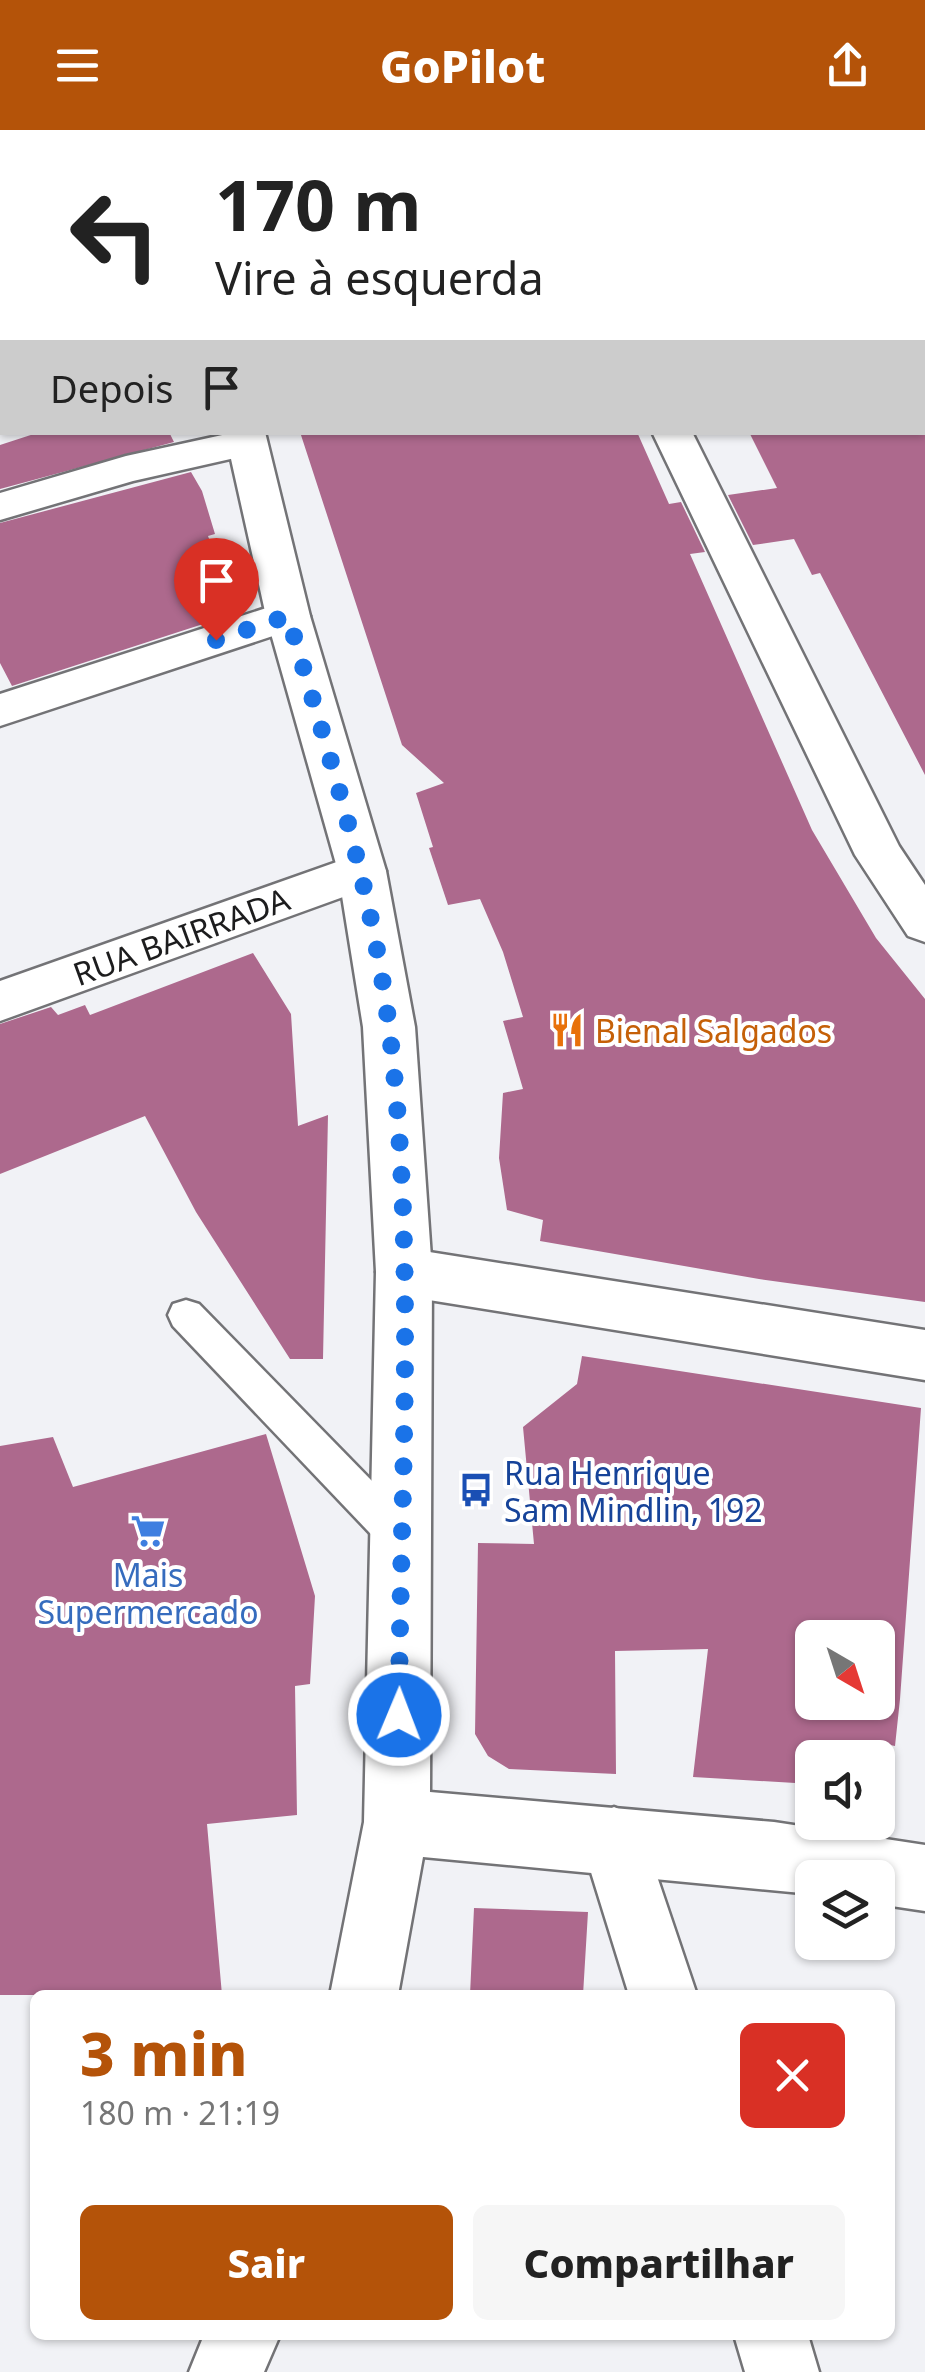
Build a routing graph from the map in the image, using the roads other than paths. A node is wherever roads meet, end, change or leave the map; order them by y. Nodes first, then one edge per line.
1 (673, 435) edge
2 (246, 438) edge
3 (0, 507) edge
4 (288, 616) junction
5 (0, 710) edge
6 (362, 871) junction
7 (925, 923) edge
8 (0, 1001) edge
9 (404, 1272) junction
10 (186, 1315) dead end
11 (925, 1355) edge
12 (401, 1538) junction
13 (397, 1822) junction
14 (614, 1840) junction
15 (925, 1878) edge
16 (365, 1990) edge
17 (661, 1990) edge
18 (241, 2340) edge
19 (772, 2340) edge
20 (226, 2372) edge
21 (782, 2372) edge

1 - 7 street
2 - 3 street
2 - 4 street
4 - 5 street
4 - 6 street
6 - 8 street, RUA BAIRRADA
6 - 9 street
9 - 11 street
9 - 12 street
10 - 12 lane
12 - 13 street
13 - 14 street
13 - 16 street
14 - 15 street
14 - 17 street
18 - 20 street
19 - 21 street

